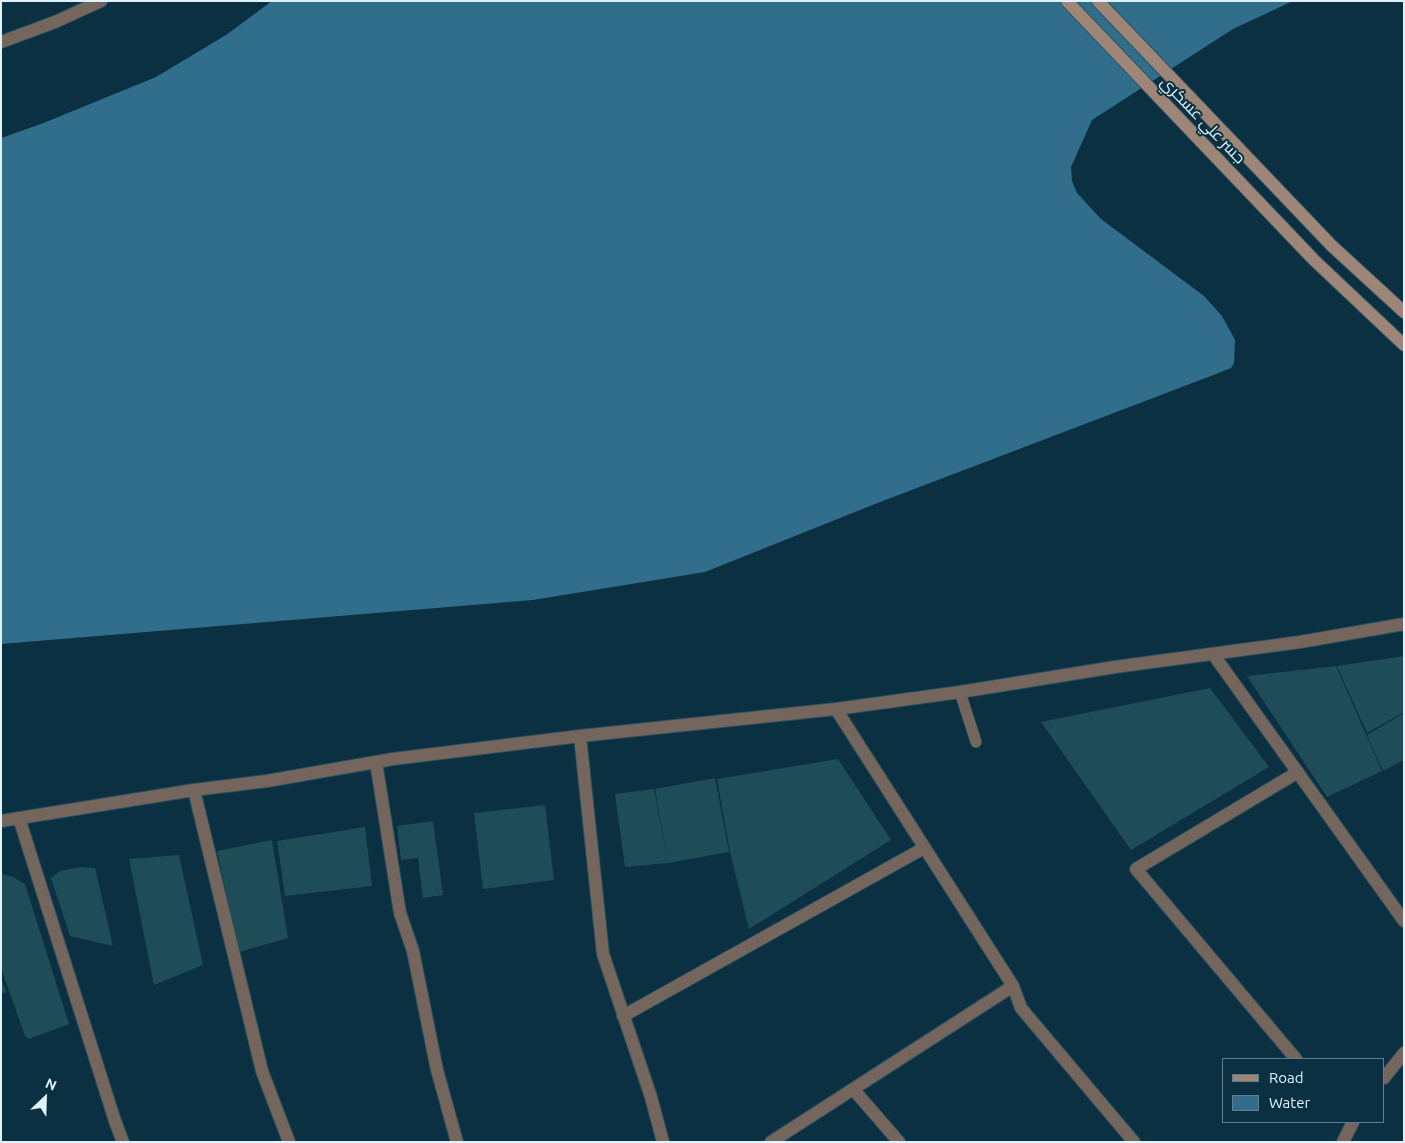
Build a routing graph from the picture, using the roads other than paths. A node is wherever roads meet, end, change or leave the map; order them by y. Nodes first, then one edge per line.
1 (101, 1) edge
2 (1067, 1) edge
3 (1098, 1) edge
4 (1, 42) edge
5 (1404, 312) edge
6 (1404, 345) edge
7 (1404, 624) edge
8 (1213, 654) junction
9 (960, 692) junction
10 (836, 709) junction
11 (580, 736) junction
12 (976, 742) dead end
13 (376, 762) junction
14 (1298, 772) junction
15 (194, 790) junction
16 (19, 818) junction
17 (1, 821) edge
18 (924, 848) junction
19 (1404, 922) edge
20 (1013, 986) junction
21 (623, 1016) junction
22 (1404, 1053) edge
23 (1295, 1058) edge
24 (1385, 1077) edge
25 (852, 1089) junction
26 (1351, 1123) edge
27 (123, 1142) edge
28 (289, 1142) edge
29 (457, 1142) edge
30 (663, 1142) edge
31 (771, 1142) edge
32 (899, 1142) edge
33 (1134, 1142) edge
34 (1343, 1142) edge

1 - 4 street
2 - 6 main road, جسر علي عسكري
3 - 5 main road, جسر علي عسكري
7 - 8 street
8 - 9 street
8 - 14 street
9 - 10 street
9 - 12 lane
10 - 11 street
10 - 18 street
11 - 13 street
11 - 21 street
13 - 15 street
13 - 29 street
14 - 19 street
14 - 23 street
15 - 16 street
15 - 28 street
16 - 17 street
16 - 27 street
18 - 20 street
18 - 21 street
20 - 25 street
20 - 33 street
21 - 30 street
22 - 24 street
25 - 31 street
25 - 32 street
26 - 34 street

